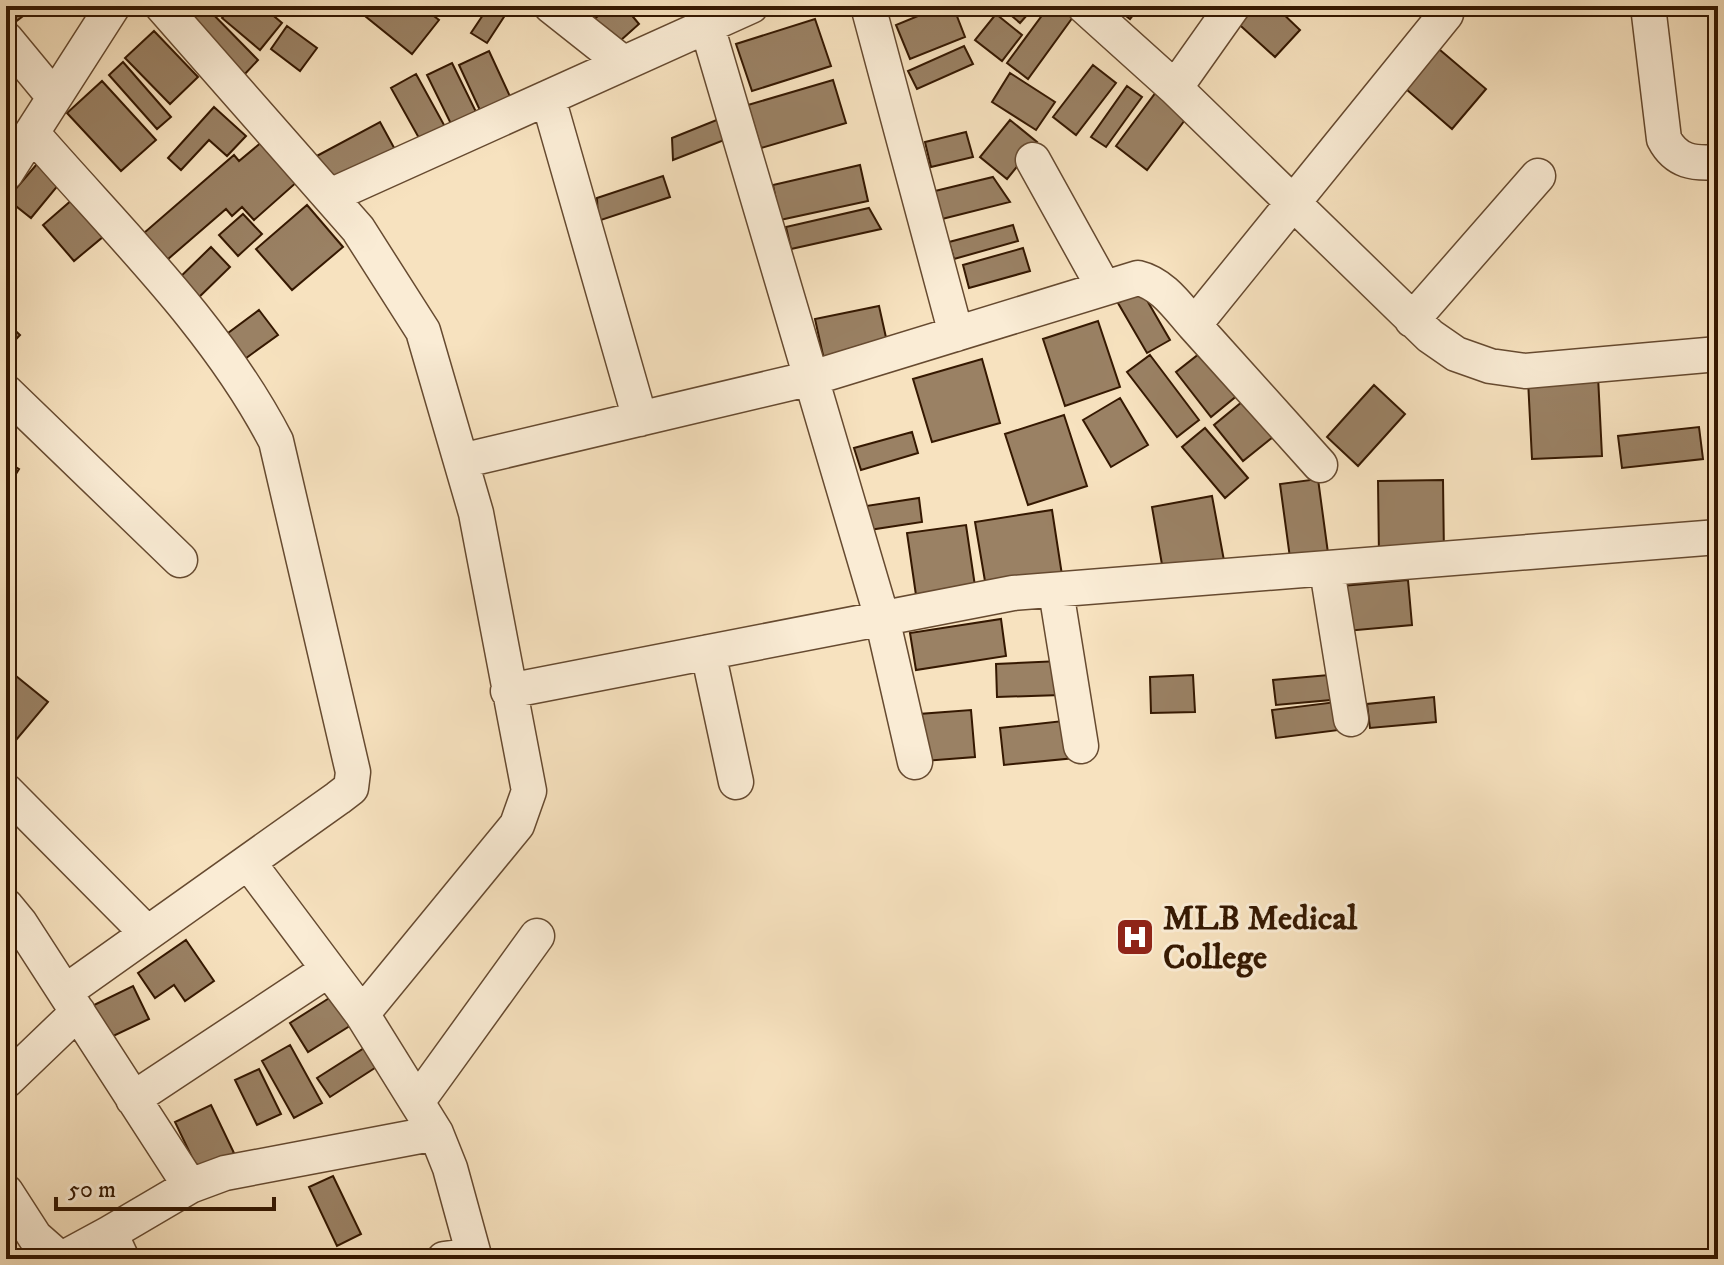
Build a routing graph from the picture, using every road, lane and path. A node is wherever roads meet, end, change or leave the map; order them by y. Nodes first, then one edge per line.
1 (113, 6) edge
2 (162, 6) edge
3 (551, 6) edge
4 (751, 6) edge
5 (868, 6) edge
6 (1084, 6) edge
7 (1233, 6) edge
8 (1648, 6) edge
9 (1446, 14) dead end
10 (707, 26) junction
11 (6, 39) edge
12 (623, 63) junction
13 (1175, 88) junction
14 (54, 97) junction
15 (548, 98) junction
16 (32, 133) junction
17 (1033, 160) dead end
18 (1718, 162) edge
19 (6, 173) edge
20 (1538, 176) dead end
21 (330, 196) junction
22 (1291, 201) junction
23 (1104, 288) junction
24 (1412, 320) junction
25 (1194, 325) junction
26 (956, 334) junction
27 (1718, 354) edge
28 (812, 378) junction
29 (6, 392) edge
30 (640, 419) junction
31 (461, 461) junction
32 (1320, 465) dead end
33 (1718, 537) edge
34 (180, 560) dead end
35 (1327, 570) junction
36 (1056, 591) junction
37 (882, 618) junction
38 (708, 652) junction
39 (508, 691) junction
40 (1351, 719) dead end
41 (1081, 746) dead end
42 (915, 762) dead end
43 (736, 782) dead end
44 (6, 791) edge
45 (248, 862) junction
46 (6, 906) edge
47 (147, 933) junction
48 (537, 936) dead end
49 (328, 970) junction
50 (71, 1002) junction
51 (362, 1014) junction
52 (6, 1081) edge
53 (133, 1099) junction
54 (417, 1102) junction
55 (436, 1133) junction
56 (190, 1186) junction
57 (6, 1192) edge
58 (116, 1246) edge
59 (465, 1258) edge
60 (61, 1259) edge

1 - 14 street
2 - 21 street
3 - 12 street
4 - 10 street
5 - 26 street
6 - 13 street
7 - 13 street
8 - 18 street
9 - 22 street
10 - 12 street
10 - 28 street
11 - 14 street
12 - 15 street
13 - 22 street
14 - 16 street
15 - 21 street
15 - 30 street
16 - 19 street
16 - 45 street
17 - 23 street
20 - 24 street
21 - 31 street
22 - 24 street
22 - 25 street
23 - 25 street
23 - 26 street
24 - 27 street
25 - 32 street
26 - 28 street
28 - 30 street
28 - 37 street
29 - 34 street
30 - 31 street
31 - 39 street
33 - 35 street
35 - 36 street
35 - 40 street
36 - 37 street
36 - 41 street
37 - 38 street
37 - 42 street
38 - 39 street
38 - 43 street
39 - 51 street
44 - 47 street
45 - 47 street
45 - 49 street
46 - 50 street
47 - 50 street
48 - 54 street
49 - 51 street
49 - 53 street
50 - 52 street
50 - 53 street
51 - 54 street
53 - 56 street
54 - 55 street
55 - 56 street
55 - 59 street
56 - 58 street
57 - 60 street
58 - 60 street

